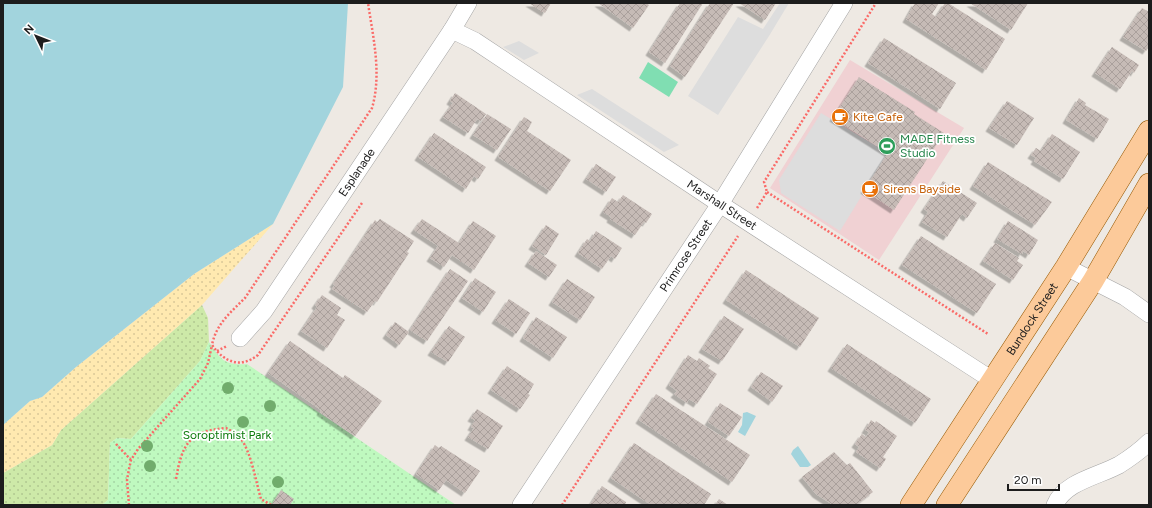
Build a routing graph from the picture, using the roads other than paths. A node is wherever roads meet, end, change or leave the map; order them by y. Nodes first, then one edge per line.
1 (468, 3) edge
2 (844, 3) edge
3 (452, 30) junction
4 (1149, 131) edge
5 (1149, 184) edge
6 (720, 204) junction
7 (1066, 267) junction
8 (1093, 281) junction
9 (1149, 314) edge
10 (240, 338) dead end
11 (992, 380) junction
12 (1149, 442) edge
13 (521, 505) edge
14 (911, 505) edge
15 (947, 505) edge
16 (1055, 505) edge

1 - 3 street, Esplanade
2 - 6 street, Primrose Street
3 - 6 street, Marshall Street
3 - 10 street, Esplanade
4 - 7 main road, Bundock Street
5 - 8 main road
6 - 11 street, Marshall Street
6 - 13 street, Primrose Street
7 - 8 street
7 - 11 main road, Bundock Street
8 - 9 street
8 - 15 main road
11 - 14 main road, Bundock Street
12 - 16 street

